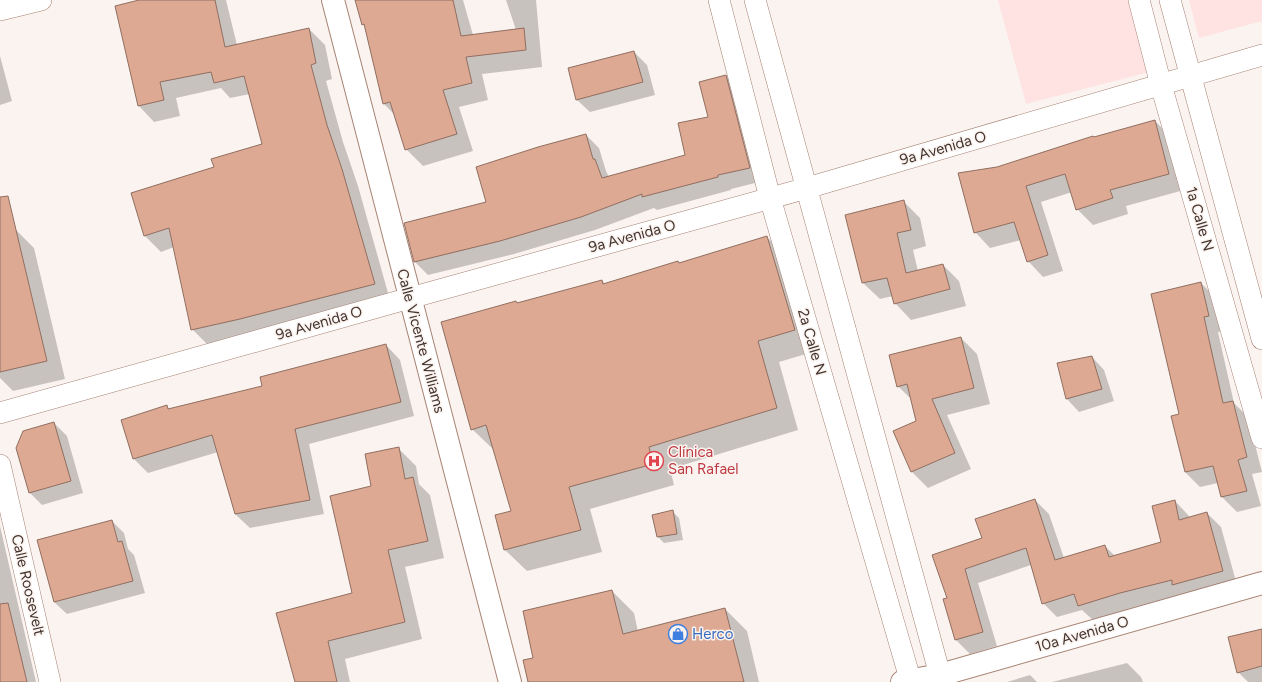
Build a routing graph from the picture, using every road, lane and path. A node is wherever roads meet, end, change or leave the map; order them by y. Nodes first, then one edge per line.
1 (41, 0) edge
2 (333, 0) edge
3 (719, 0) edge
4 (755, 0) edge
5 (1139, 0) edge
6 (1170, 0) edge
7 (0, 10) edge
8 (1262, 55) edge
9 (1190, 76) junction
10 (1161, 85) junction
11 (807, 188) junction
12 (770, 198) junction
13 (410, 298) junction
14 (1262, 339) edge
15 (0, 413) edge
16 (1262, 438) edge
17 (0, 465) edge
18 (1262, 583) edge
19 (940, 675) junction
20 (908, 681) edge
21 (50, 682) edge
22 (510, 682) edge

1 - 7 street
2 - 13 main road, Calle Vicente Williams
3 - 12 street, 2a Calle N
4 - 11 street
5 - 10 street, 1a Calle N
6 - 9 street, 1a Calle N
8 - 9 street, 9a Avenida O
9 - 10 street, 9a Avenida O
9 - 14 street, 1a Calle N
10 - 11 street, 9a Avenida O
10 - 16 street, 1a Calle N
11 - 12 street, 9a Avenida O
11 - 19 street
12 - 13 street, 9a Avenida O
12 - 20 street, 2a Calle N
13 - 15 street, 9a Avenida O
13 - 22 main road, Calle Vicente Williams
17 - 21 street, Calle Roosevelt
18 - 19 main road, 10a Avenida O
19 - 20 main road, 10a Avenida O

